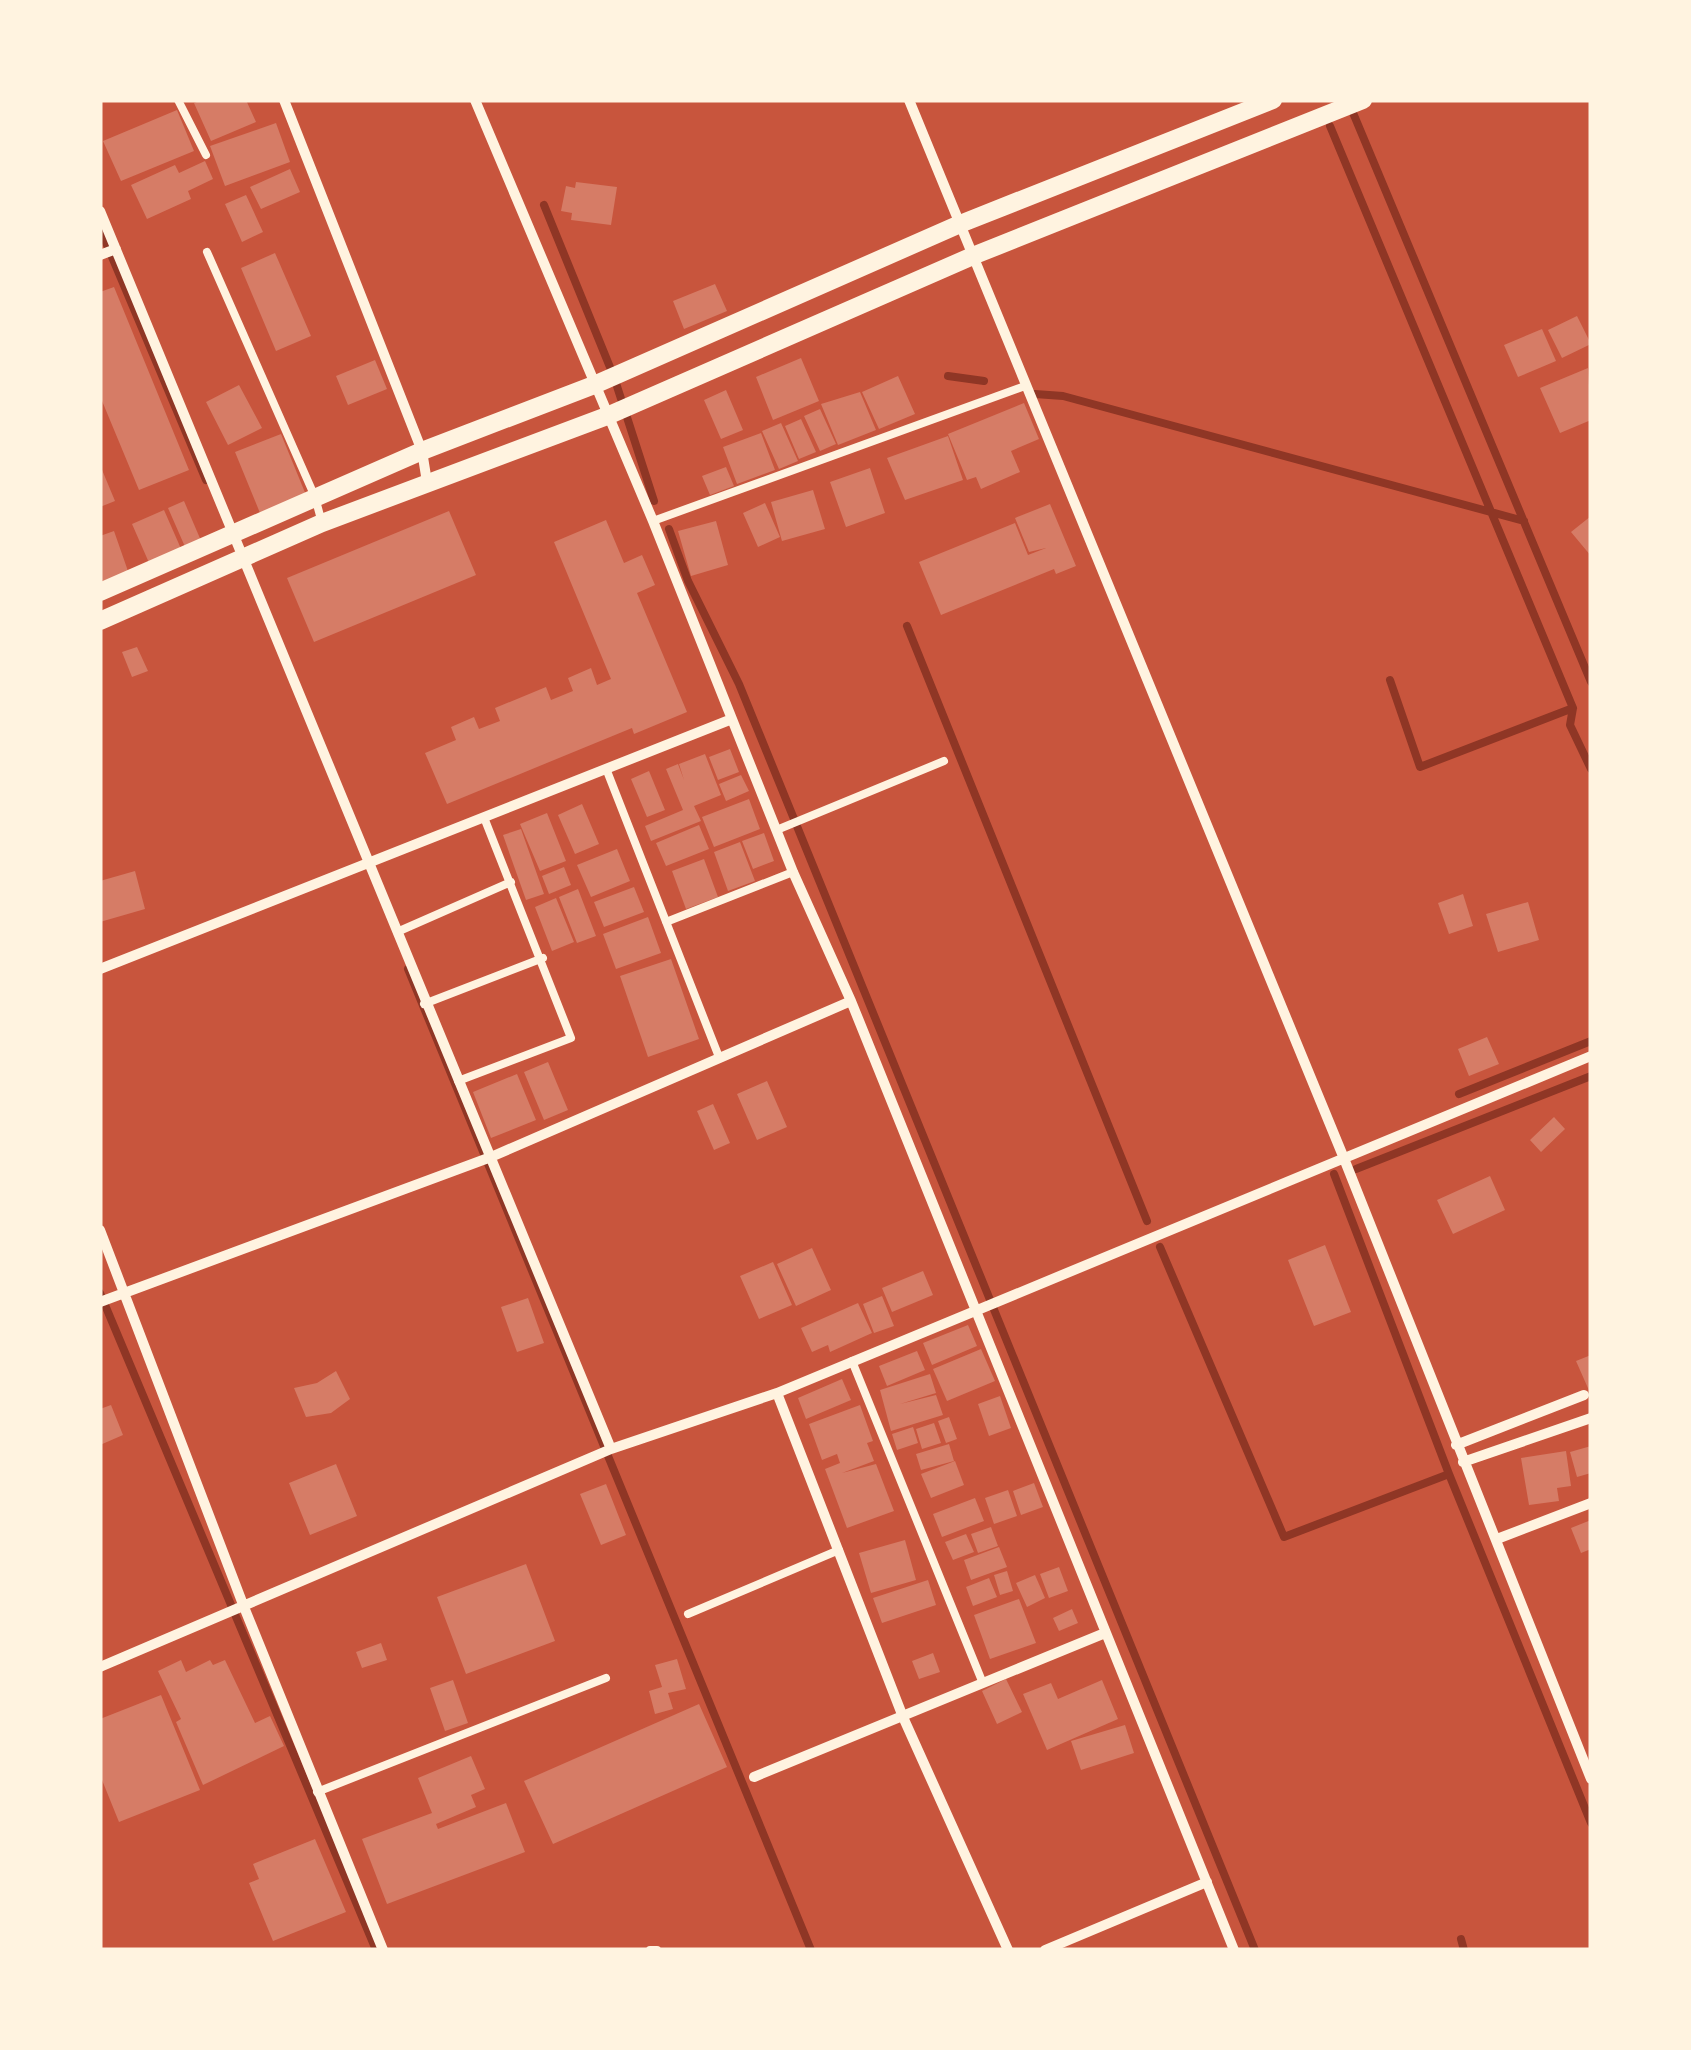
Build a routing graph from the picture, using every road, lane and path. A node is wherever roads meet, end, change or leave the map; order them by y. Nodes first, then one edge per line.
1 (178, 100) edge
2 (284, 100) edge
3 (476, 100) edge
4 (909, 100) edge
5 (1273, 100) edge
6 (1363, 100) edge
7 (206, 154) dead end
8 (100, 211) edge
9 (960, 224) junction
10 (116, 250) junction
11 (207, 252) dead end
12 (100, 255) edge
13 (975, 255) junction
14 (594, 385) junction
15 (1025, 386) junction
16 (607, 416) junction
17 (422, 451) junction
18 (427, 482) junction
19 (316, 497) junction
20 (653, 521) junction
21 (322, 523) junction
22 (239, 544) junction
23 (100, 592) edge
24 (100, 621) edge
25 (732, 719) junction
26 (944, 761) dead end
27 (607, 771) junction
28 (485, 820) junction
29 (779, 829) junction
30 (367, 865) junction
31 (793, 872) junction
32 (511, 882) junction
33 (666, 922) junction
34 (396, 932) junction
35 (542, 958) junction
36 (100, 969) edge
37 (851, 1000) junction
38 (424, 1004) junction
39 (1591, 1056) edge
40 (719, 1057) junction
41 (458, 1081) junction
42 (1343, 1156) junction
43 (491, 1157) junction
44 (100, 1230) edge
45 (122, 1293) junction
46 (100, 1302) edge
47 (976, 1313) junction
48 (851, 1360) junction
49 (776, 1393) junction
50 (1584, 1396) dead end
51 (1591, 1418) edge
52 (1456, 1446) junction
53 (610, 1448) junction
54 (1463, 1462) junction
55 (1591, 1503) edge
56 (1497, 1539) junction
57 (839, 1550) junction
58 (244, 1607) junction
59 (688, 1614) dead end
60 (1106, 1633) junction
61 (100, 1666) edge
62 (606, 1678) dead end
63 (982, 1681) junction
64 (903, 1717) junction
65 (754, 1777) dead end
66 (1591, 1779) edge
67 (317, 1792) junction
68 (1207, 1882) junction
69 (383, 1950) edge
70 (1008, 1950) edge
71 (1045, 1950) edge
72 (1234, 1950) edge

1 - 7 lane
2 - 17 street
3 - 14 street
4 - 9 street
5 - 9 street
6 - 13 street
8 - 10 street
9 - 13 street
9 - 14 street
10 - 12 street
10 - 22 street
11 - 19 lane
13 - 15 street
13 - 16 street
14 - 16 street
14 - 17 street
15 - 20 lane
15 - 42 street
16 - 18 street
16 - 20 street
17 - 18 street
17 - 19 street
18 - 21 street
19 - 21 lane
19 - 22 street
20 - 25 street
21 - 22 street
22 - 23 street
22 - 24 street
22 - 30 street
25 - 27 street
25 - 29 street
26 - 29 lane
27 - 28 street
27 - 33 lane
28 - 30 street
28 - 32 lane
29 - 31 street
30 - 34 street
30 - 36 street
31 - 33 lane
31 - 37 street
32 - 34 lane
32 - 35 lane
33 - 40 lane
34 - 38 street
35 - 38 lane
35 - 41 lane
37 - 40 street
37 - 47 street
38 - 41 street
39 - 42 street
40 - 43 street
41 - 43 street
42 - 47 street
42 - 52 street
43 - 45 street
43 - 53 street
44 - 45 street
45 - 46 street
45 - 58 street
47 - 48 street
47 - 60 street
48 - 49 street
48 - 63 lane
49 - 53 street
49 - 57 street
50 - 52 street
51 - 54 street
52 - 54 street
53 - 58 street
54 - 56 street
55 - 56 street
56 - 66 street
57 - 59 lane
57 - 64 street
58 - 61 street
58 - 67 street
60 - 63 street
60 - 68 street
62 - 67 lane
63 - 64 street
64 - 65 street
64 - 70 street
67 - 69 street
68 - 71 street
68 - 72 street

